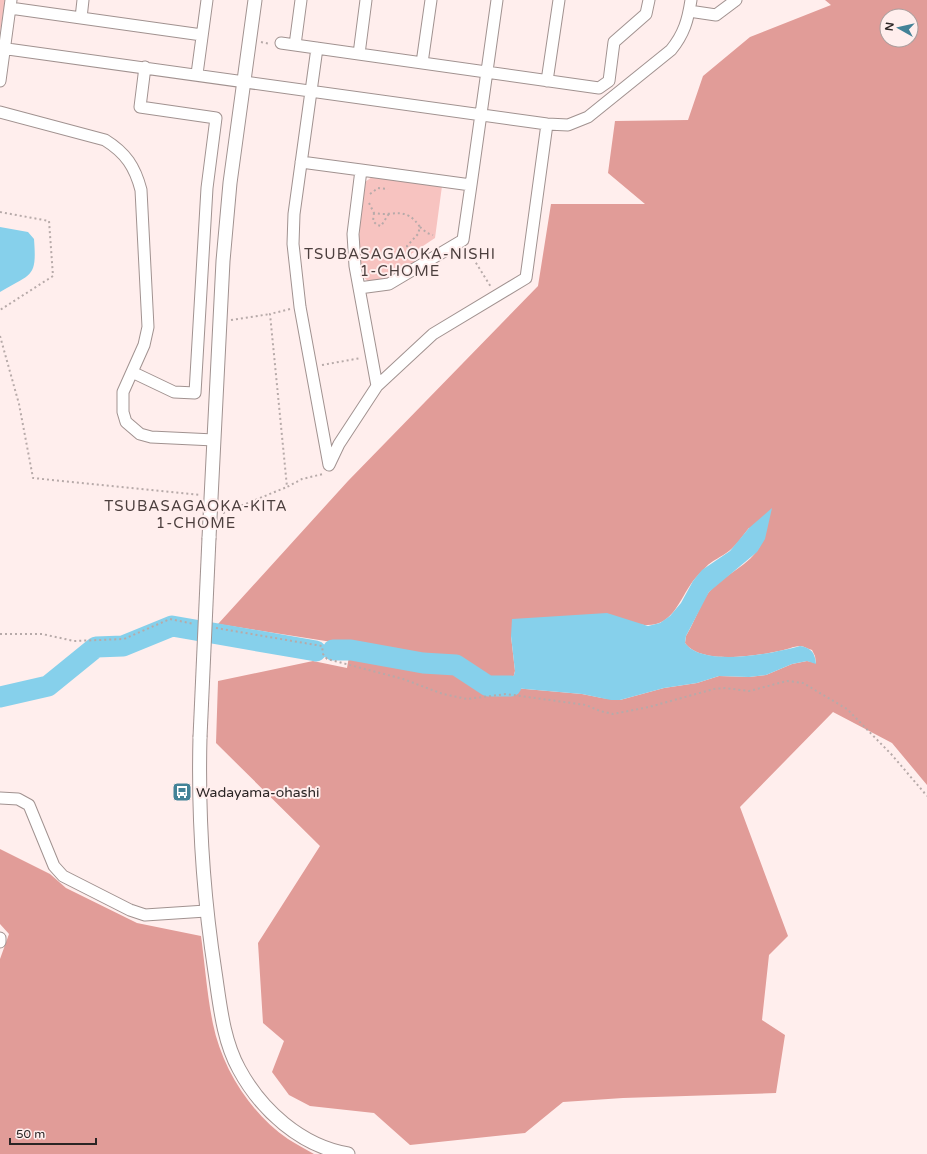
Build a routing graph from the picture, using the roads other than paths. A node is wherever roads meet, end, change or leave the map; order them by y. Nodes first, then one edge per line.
1 (83, 0) edge
2 (207, 0) edge
3 (254, 0) edge
4 (301, 0) edge
5 (366, 0) edge
6 (431, 0) edge
7 (497, 0) edge
8 (559, 0) edge
9 (649, 0) edge
10 (736, 0) edge
11 (11, 4) edge
12 (690, 5) edge
13 (81, 18) junction
14 (202, 35) junction
15 (281, 43) road end
16 (295, 45) junction
17 (2, 48) edge
18 (317, 48) junction
19 (358, 54) junction
20 (422, 63) junction
21 (145, 68) junction
22 (487, 72) junction
23 (197, 74) junction
24 (547, 80) junction
25 (0, 81) edge
26 (243, 81) junction
27 (311, 91) junction
28 (0, 112) edge
29 (481, 115) junction
30 (547, 124) junction
31 (301, 162) junction
32 (361, 170) junction
33 (471, 185) junction
34 (359, 288) junction
35 (132, 372) junction
36 (377, 386) junction
37 (214, 440) junction
38 (0, 798) edge
39 (206, 911) junction
40 (0, 938) edge
41 (0, 942) edge
42 (348, 1154) edge

1 - 13 street
2 - 14 street
3 - 26 street
4 - 16 street
5 - 19 street
6 - 20 street
7 - 22 street
8 - 24 street
9 - 24 street
10 - 12 street
11 - 13 street
11 - 17 street
12 - 30 street
13 - 14 street
14 - 23 street
15 - 16 street
16 - 18 street
17 - 21 street
17 - 25 street
18 - 19 street
18 - 27 street
19 - 20 street
20 - 22 street
21 - 23 street
21 - 35 street
22 - 24 street
22 - 29 street
23 - 26 street
26 - 27 street
26 - 37 street
27 - 29 street
27 - 31 street
28 - 35 street
29 - 30 street
29 - 33 street
30 - 36 street
31 - 32 street
31 - 36 street
32 - 33 street
32 - 34 street
33 - 34 street
34 - 36 street
35 - 37 street
37 - 39 street, bridge
38 - 39 street
39 - 42 street
40 - 41 street

